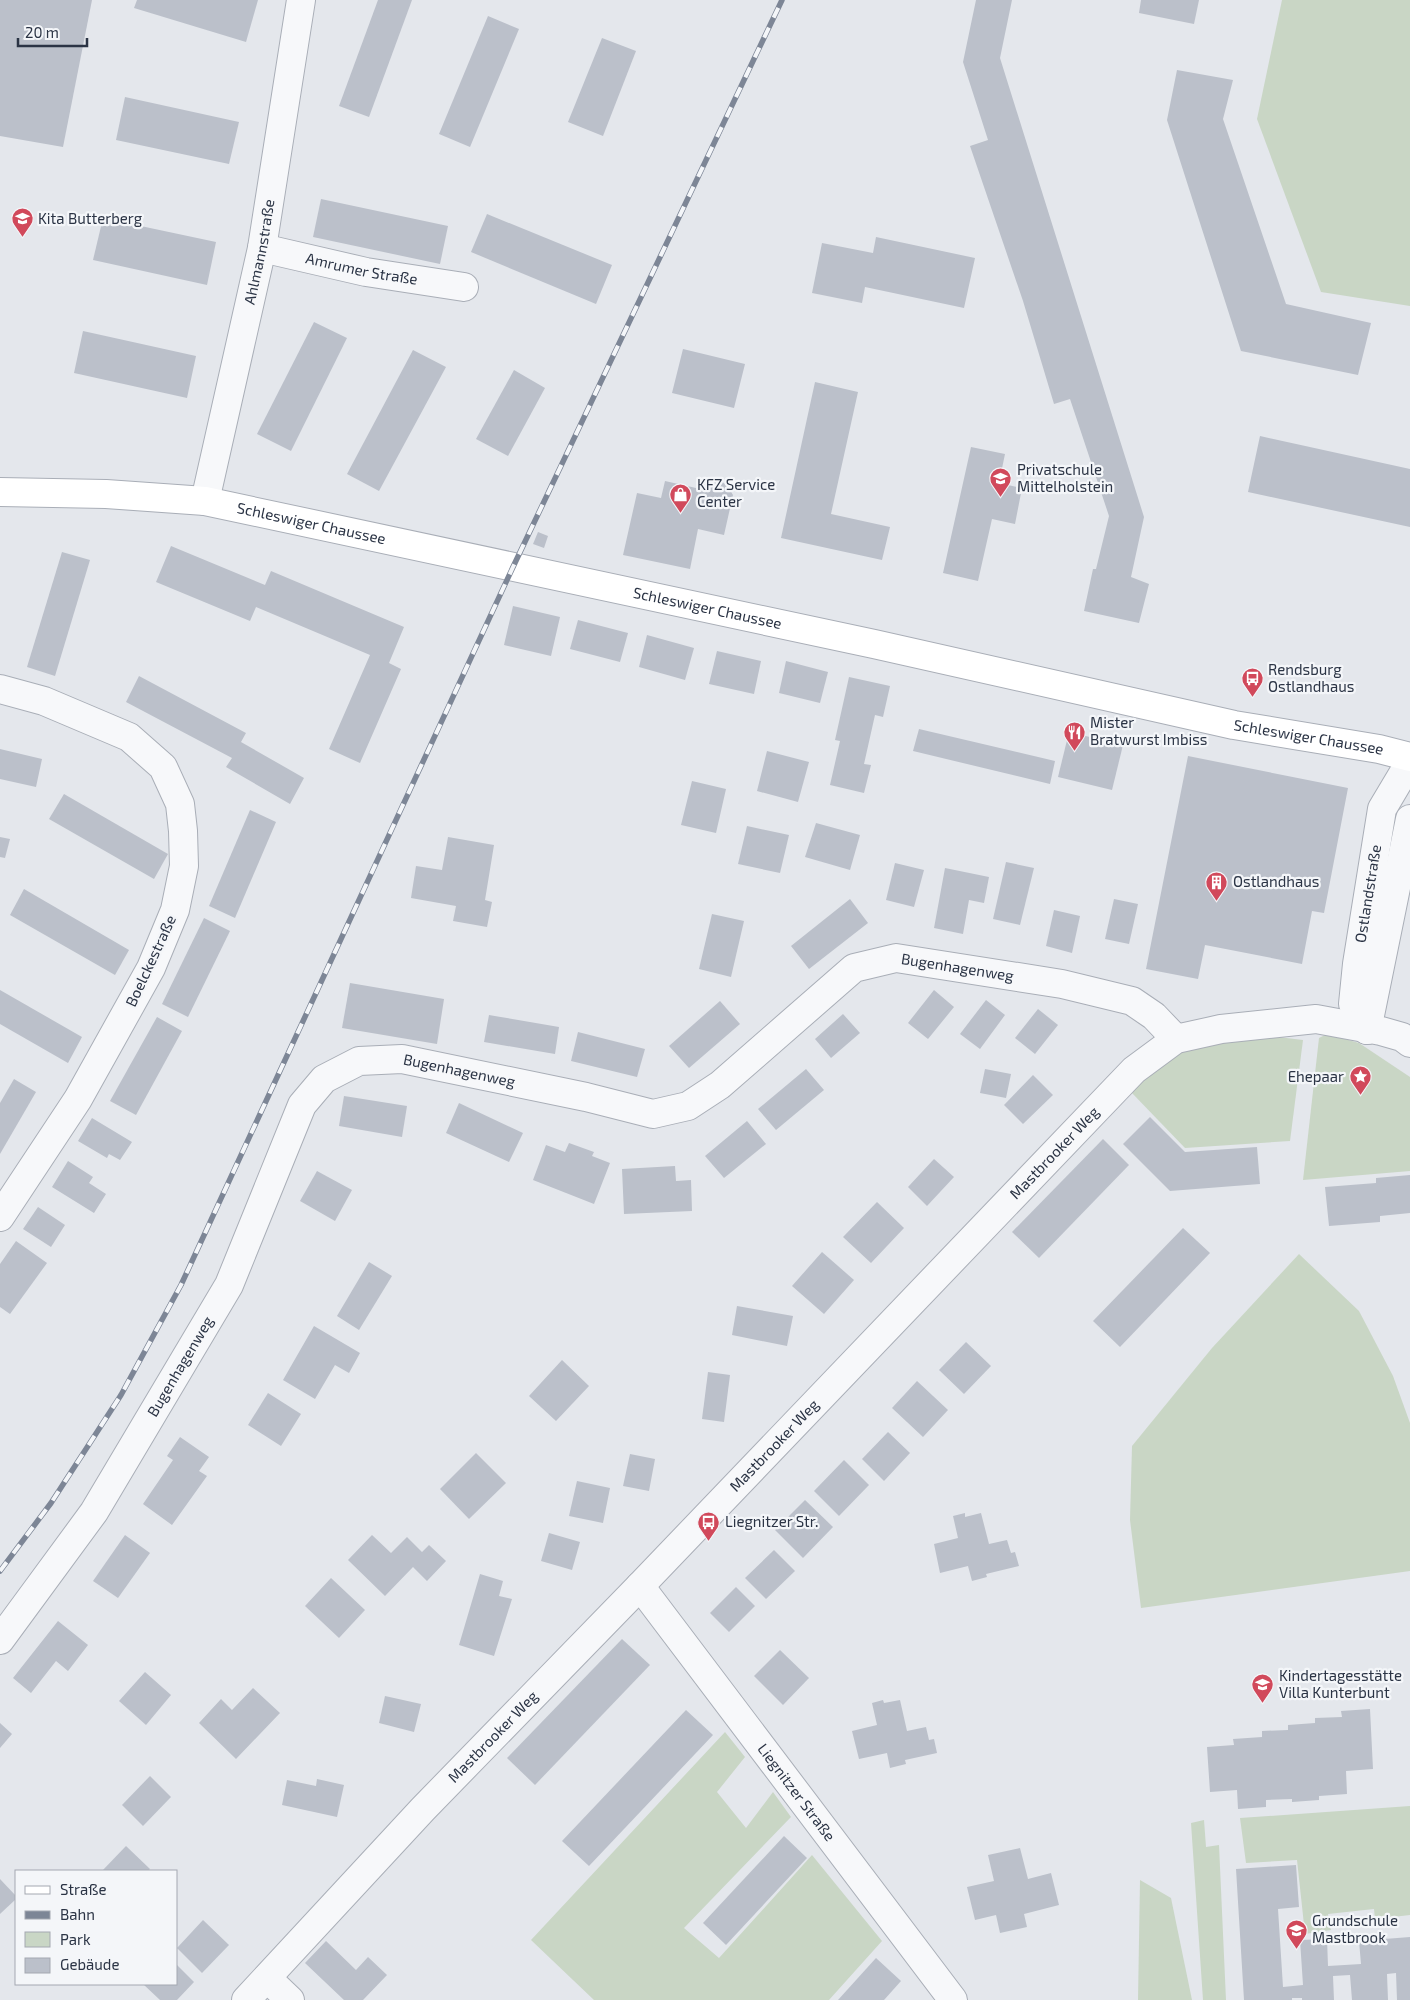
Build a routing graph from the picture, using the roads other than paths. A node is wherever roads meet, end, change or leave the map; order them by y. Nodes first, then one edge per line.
1 (301, 0) edge
2 (262, 248) junction
3 (464, 286) dead end
4 (0, 492) edge
5 (205, 501) junction
6 (0, 688) edge
7 (1410, 757) edge
8 (1410, 762) edge
9 (1410, 819) edge
10 (1367, 1030) junction
11 (1176, 1039) junction
12 (1410, 1043) edge
13 (0, 1217) edge
14 (640, 1586) junction
15 (0, 1640) edge
16 (267, 1978) junction
17 (246, 2000) edge
18 (290, 2000) edge
19 (952, 2000) edge

1 - 2 street, Ahlmannstraße
2 - 3 street, Amrumer Straße
2 - 5 street, Ahlmannstraße
4 - 5 main road, Schleswiger Chaussee
5 - 7 main road, Schleswiger Chaussee
6 - 13 street, Boelckestraße
8 - 10 street, Ostlandstraße
9 - 10 street, Ostlandstraße
10 - 11 street, Mastbrooker Weg
10 - 12 street
11 - 14 street, Mastbrooker Weg
11 - 15 street, Bugenhagenweg
14 - 16 street, Mastbrooker Weg
14 - 19 street, Liegnitzer Straße
16 - 17 street, Mastbrooker Weg
16 - 18 street

